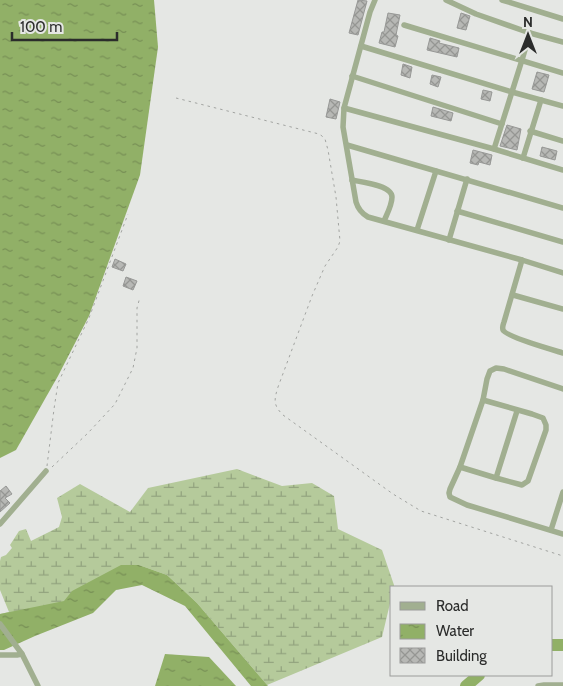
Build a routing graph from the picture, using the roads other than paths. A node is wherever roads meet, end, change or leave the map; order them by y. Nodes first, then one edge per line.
1 (375, 0) edge
2 (446, 0) edge
3 (502, 0) edge
4 (563, 19) edge
5 (404, 25) dead end
6 (530, 33) junction
7 (563, 42) edge
8 (361, 46) junction
9 (522, 60) junction
10 (563, 73) edge
11 (352, 76) junction
12 (512, 92) junction
13 (541, 100) junction
14 (563, 106) edge
15 (344, 108) junction
16 (502, 124) junction
17 (530, 131) junction
18 (563, 141) edge
19 (347, 145) junction
20 (494, 149) junction
21 (523, 158) junction
22 (563, 170) edge
23 (436, 171) junction
24 (467, 179) junction
25 (352, 180) junction
26 (563, 208) edge
27 (457, 211) junction
28 (384, 221) junction
29 (417, 230) junction
30 (449, 240) junction
31 (563, 242) edge
32 (522, 260) junction
33 (563, 273) edge
34 (513, 295) junction
35 (563, 309) edge
36 (563, 353) edge
37 (563, 389) edge
38 (483, 400) junction
39 (517, 411) junction
40 (460, 467) junction
41 (46, 471) road end
42 (496, 478) junction
43 (563, 492) edge
44 (0, 524) edge
45 (552, 530) junction
46 (563, 534) edge
47 (0, 624) edge
48 (22, 654) junction
49 (0, 655) edge
50 (563, 685) edge
51 (38, 686) edge
52 (538, 686) edge

1 - 8 street
2 - 6 street
3 - 4 street
5 - 9 street
6 - 7 street
6 - 9 street
8 - 11 street
8 - 12 street
9 - 10 street
9 - 12 street
11 - 15 street
11 - 16 street
12 - 13 street
12 - 16 street
13 - 14 street
13 - 17 street
15 - 19 street
15 - 20 street
16 - 20 street
17 - 18 street
17 - 21 street
19 - 23 street
19 - 25 street
20 - 21 street
21 - 22 street
23 - 24 street
23 - 29 street
24 - 26 street
24 - 27 street
25 - 28 street
25 - 28 street
27 - 30 street
27 - 31 street
28 - 29 street
29 - 30 street
30 - 32 street
32 - 33 street
32 - 34 street
34 - 35 street
34 - 36 street
37 - 38 street
38 - 39 street
38 - 40 street
39 - 42 street
39 - 42 street
40 - 42 street
40 - 45 street
41 - 44 street
43 - 45 street
45 - 46 street
47 - 48 street
48 - 49 street
48 - 51 street
50 - 52 street

